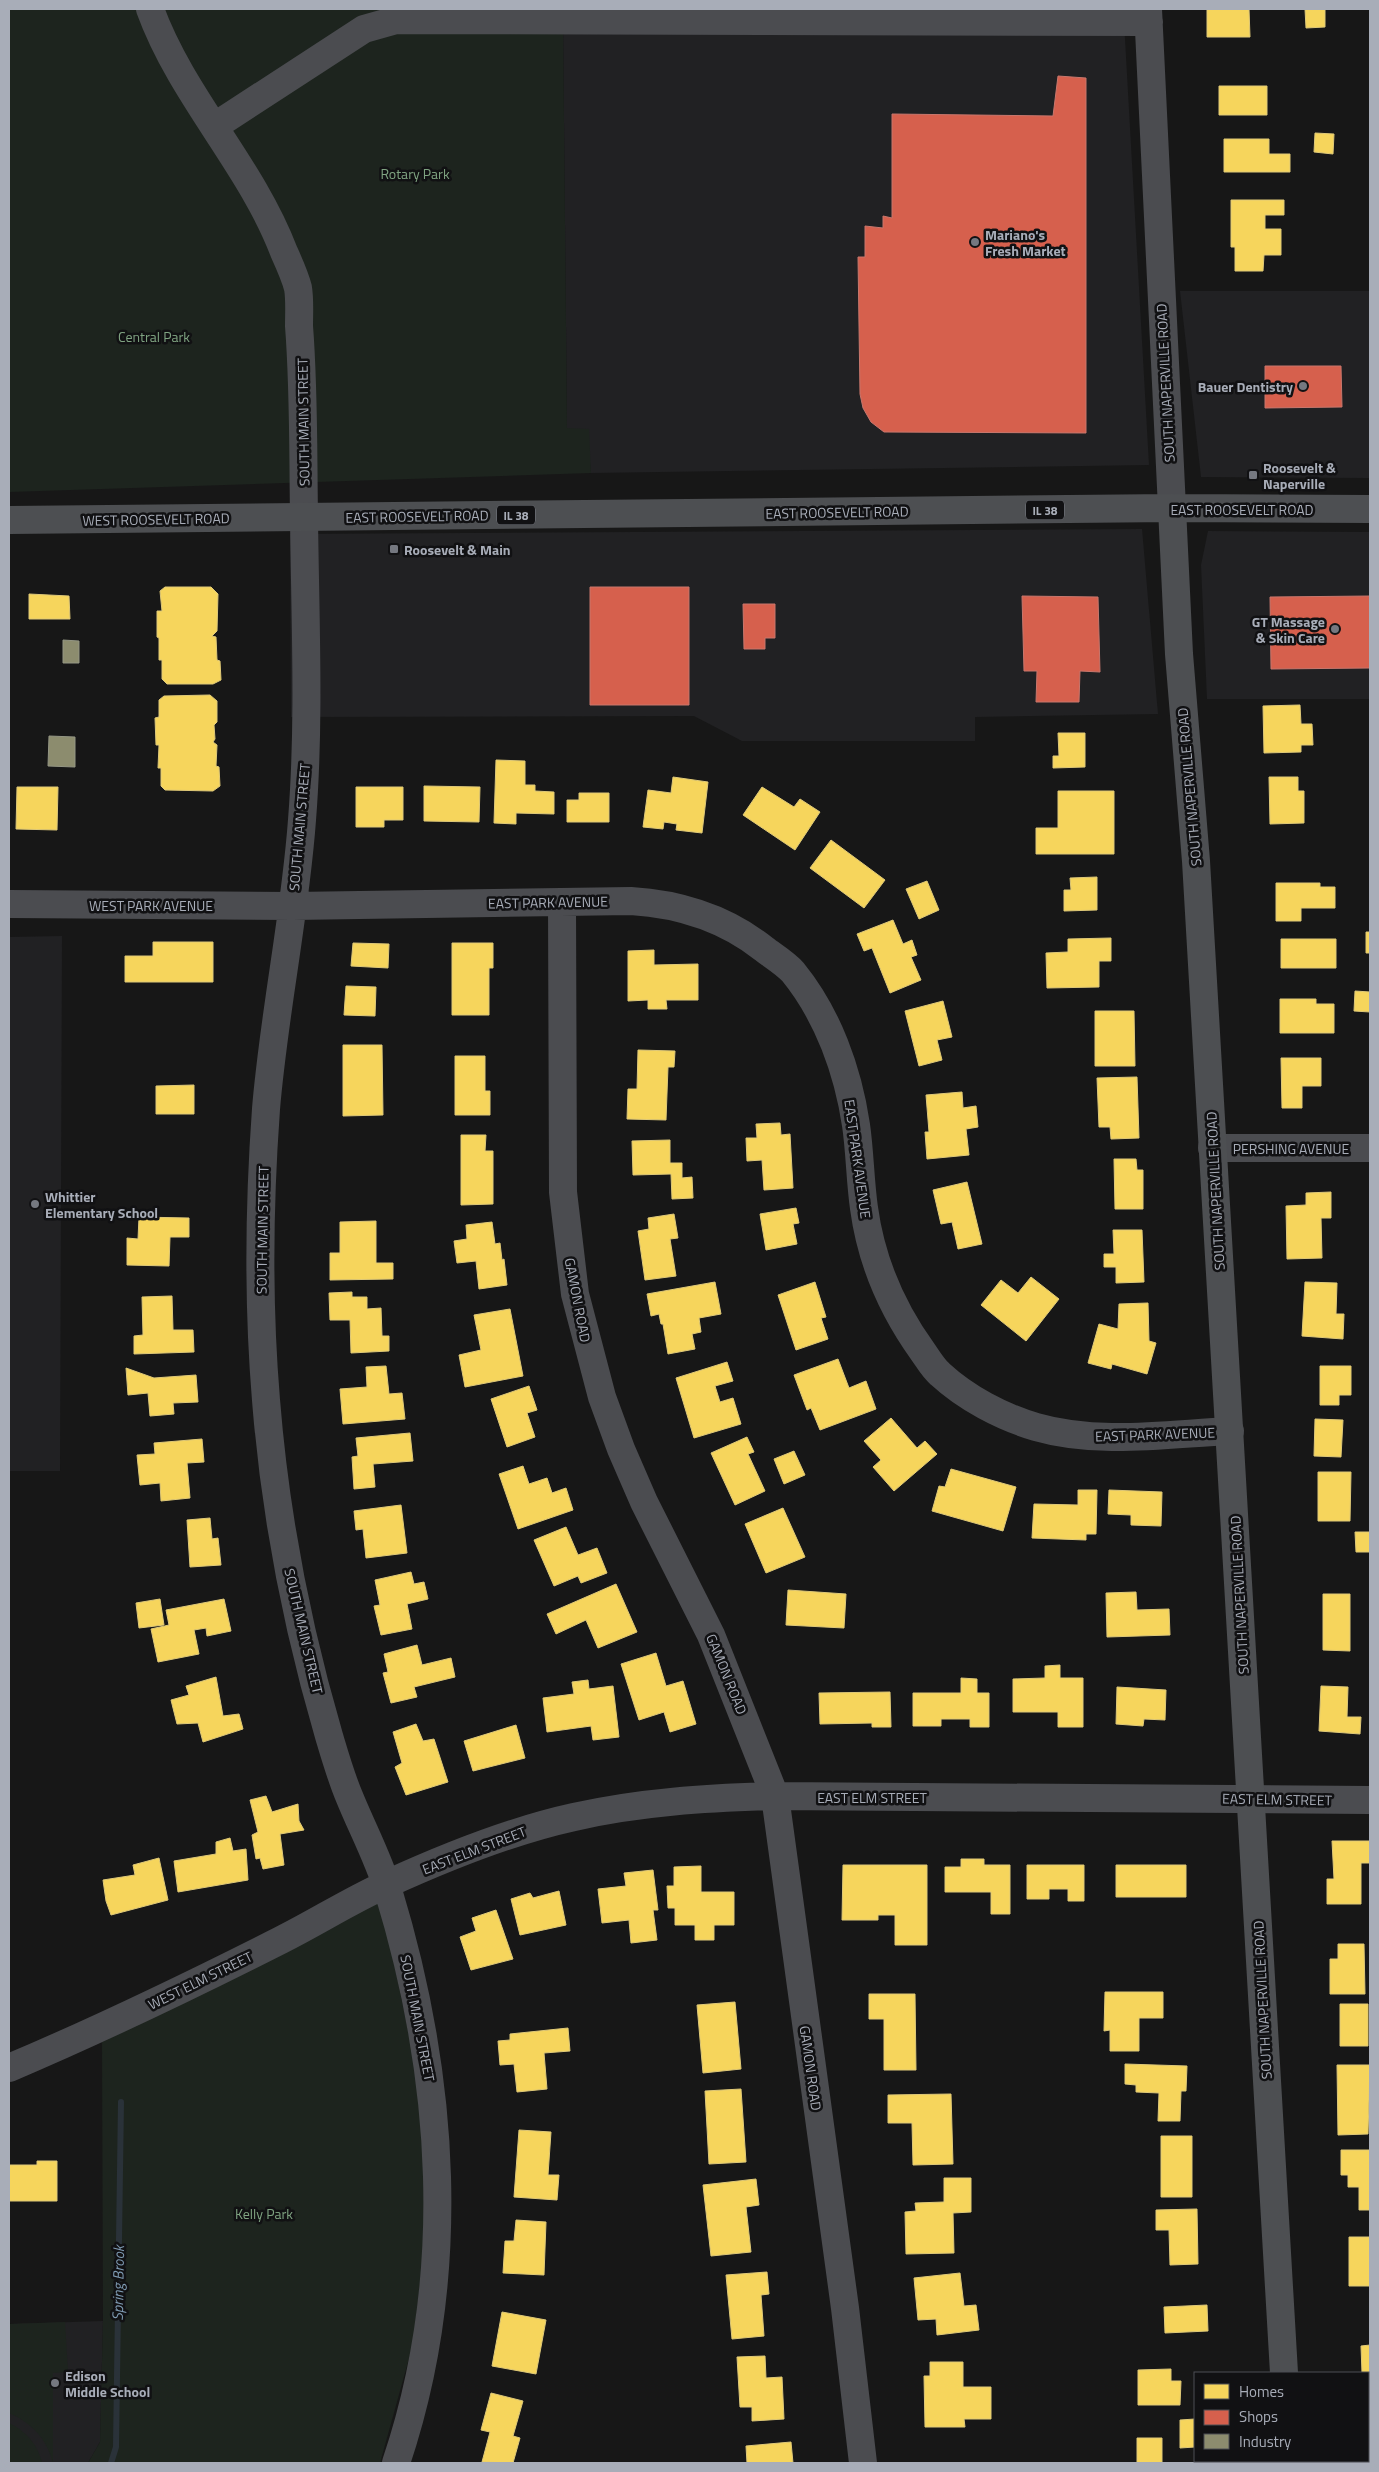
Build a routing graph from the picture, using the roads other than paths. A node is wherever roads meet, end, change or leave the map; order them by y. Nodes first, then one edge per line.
1 (150, 9) edge
2 (1149, 15) edge
3 (215, 126) junction
4 (1172, 508) junction
5 (1370, 509) edge
6 (304, 517) junction
7 (9, 520) edge
8 (562, 902) junction
9 (9, 904) edge
10 (293, 906) junction
11 (1212, 1148) junction
12 (1370, 1148) edge
13 (1230, 1431) junction
14 (774, 1796) junction
15 (1250, 1798) junction
16 (1370, 1800) edge
17 (386, 1884) junction
18 (9, 2068) edge
19 (1284, 2372) edge
20 (396, 2463) edge
21 (863, 2463) edge

1 - 3 street, SOUTH MAIN STREET
2 - 3 street
2 - 4 street, SOUTH NAPERVILLE ROAD
3 - 6 street, SOUTH MAIN STREET
4 - 5 main road, EAST ROOSEVELT ROAD / IL 38
4 - 6 main road, EAST ROOSEVELT ROAD / IL 38
4 - 11 main road, SOUTH NAPERVILLE ROAD
6 - 7 main road, WEST ROOSEVELT ROAD / IL 38
6 - 10 street, SOUTH MAIN STREET
8 - 10 street, EAST PARK AVENUE
8 - 13 street, EAST PARK AVENUE
8 - 14 street, GAMON ROAD
9 - 10 street, WEST PARK AVENUE
10 - 17 street, SOUTH MAIN STREET
11 - 12 street, PERSHING AVENUE
11 - 13 main road, SOUTH NAPERVILLE ROAD
13 - 15 main road, SOUTH NAPERVILLE ROAD
14 - 15 street, EAST ELM STREET
14 - 17 street, EAST ELM STREET
14 - 21 street, GAMON ROAD
15 - 16 street, EAST ELM STREET
15 - 19 main road, SOUTH NAPERVILLE ROAD
17 - 18 street, WEST ELM STREET
17 - 20 street, SOUTH MAIN STREET

